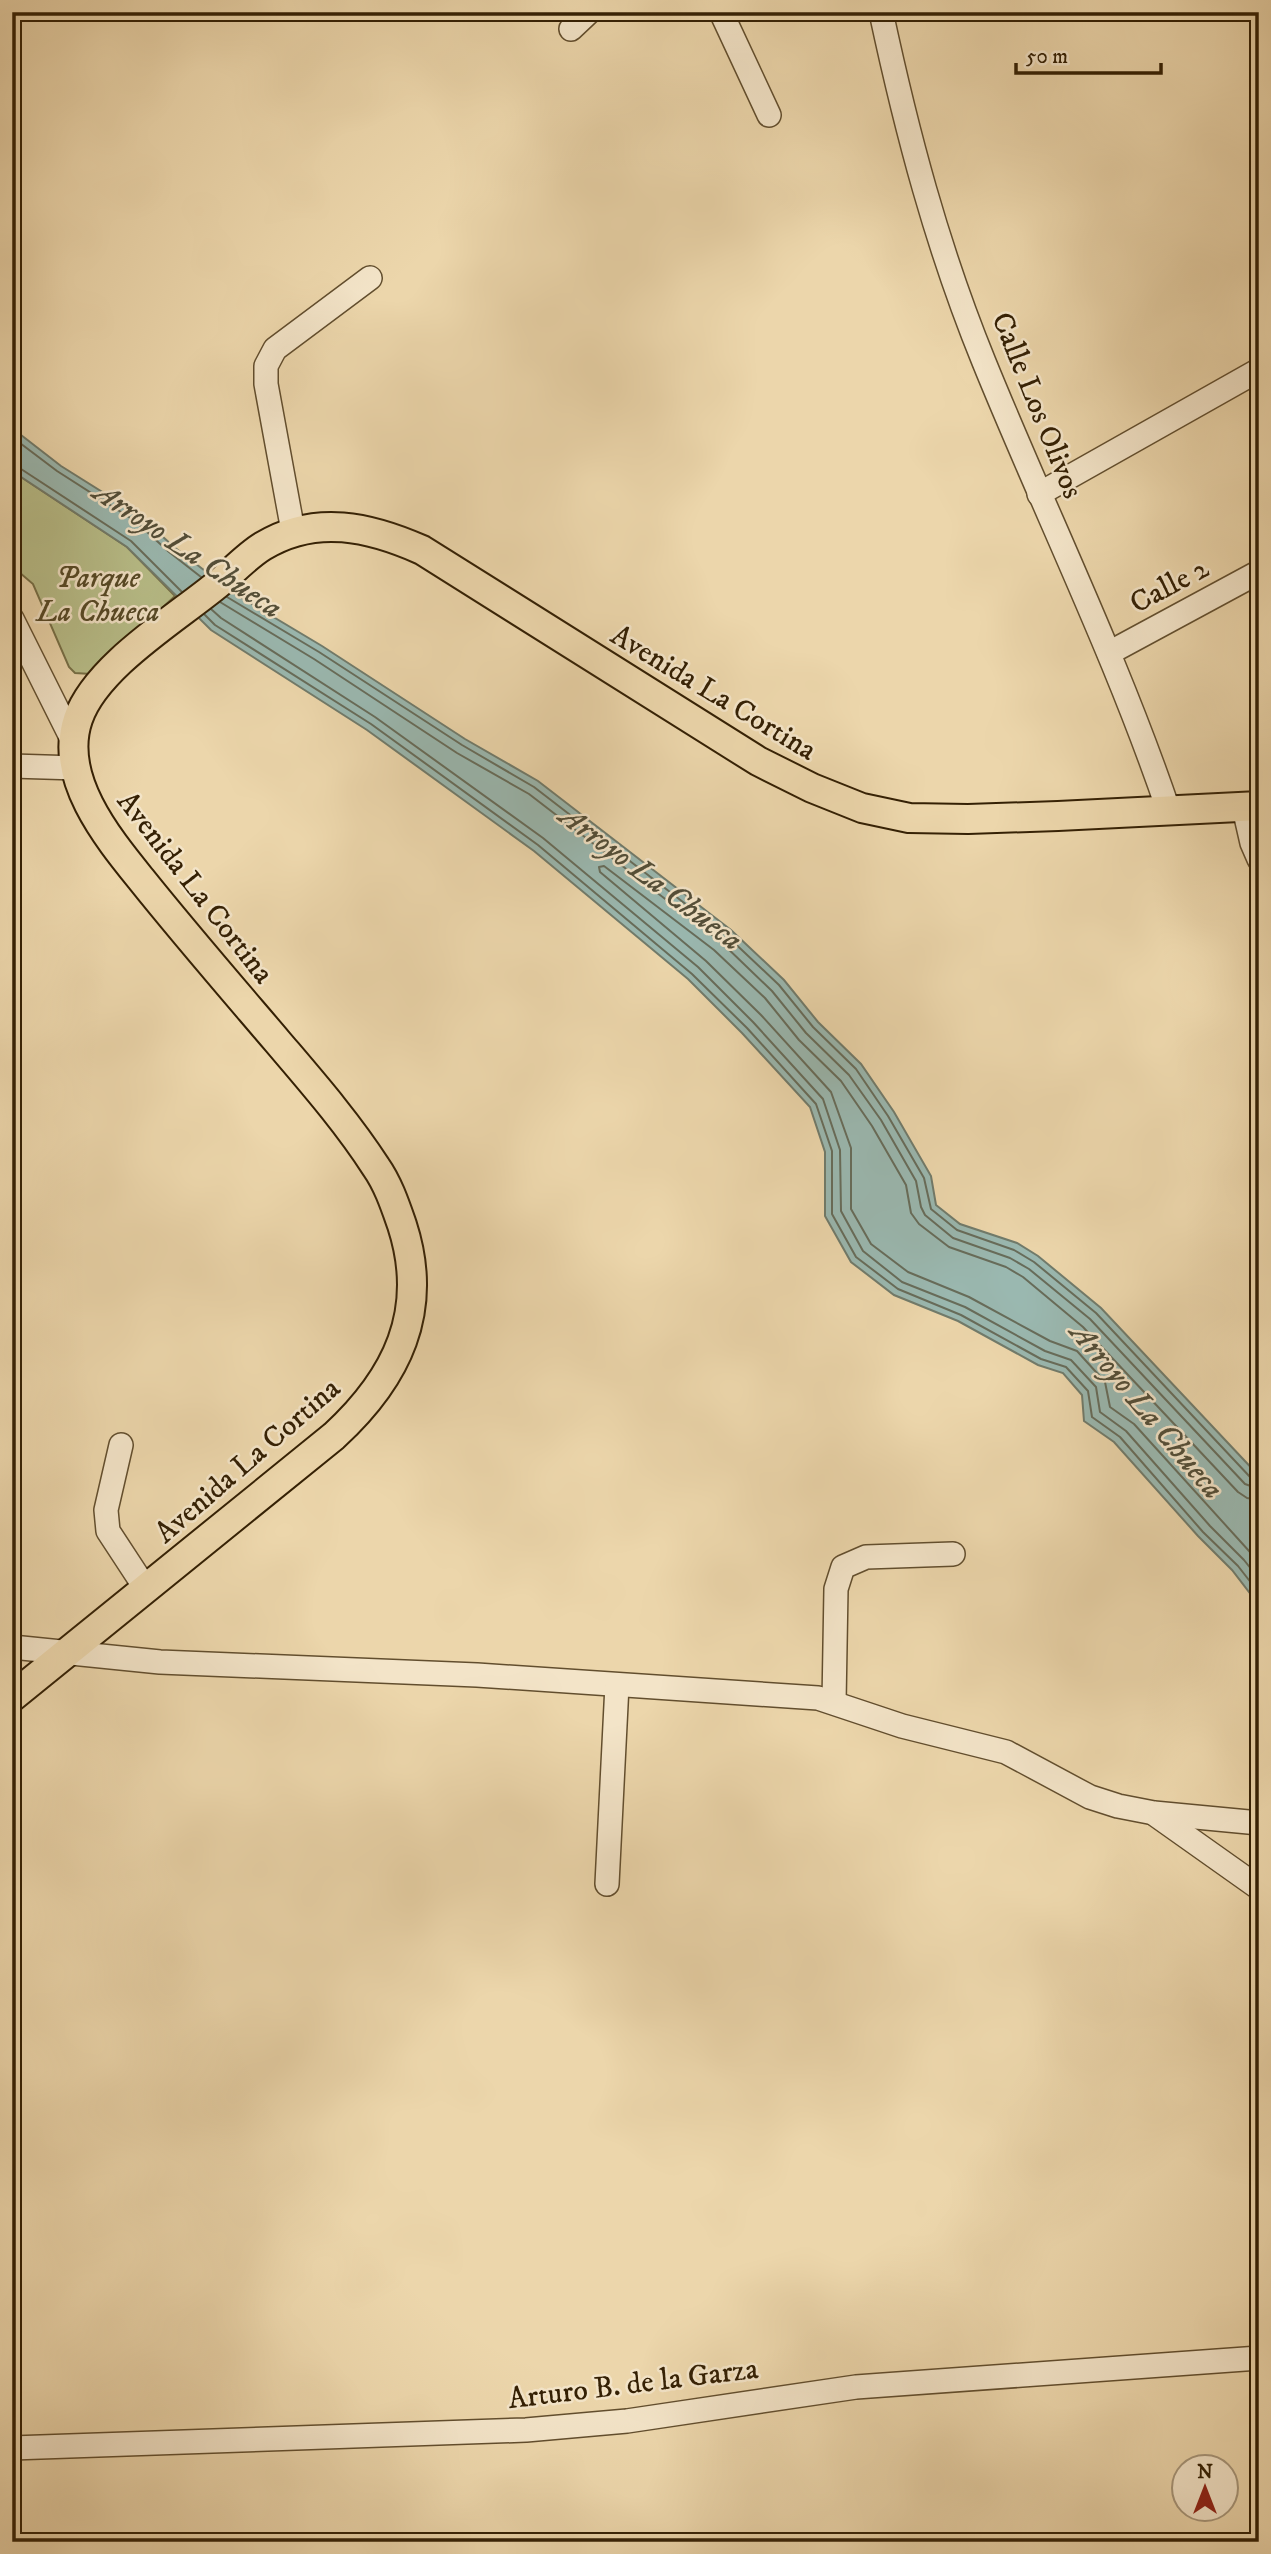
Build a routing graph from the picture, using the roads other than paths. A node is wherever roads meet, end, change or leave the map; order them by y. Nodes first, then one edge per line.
1 (589, 12) edge
2 (721, 12) edge
3 (881, 12) edge
4 (571, 29) dead end
5 (769, 114) dead end
6 (370, 278) dead end
7 (1259, 370) edge
8 (1039, 494) junction
9 (293, 531) junction
10 (1259, 572) edge
11 (12, 619) edge
12 (1109, 653) junction
13 (12, 751) edge
14 (74, 754) junction
15 (12, 766) edge
16 (1252, 807) edge
17 (1168, 812) junction
18 (1259, 859) edge
19 (121, 1445) dead end
20 (953, 1554) dead end
21 (146, 1589) junction
22 (12, 1647) edge
23 (69, 1652) junction
24 (617, 1685) junction
25 (12, 1697) edge
26 (834, 1702) junction
27 (1154, 1813) junction
28 (1259, 1824) edge
29 (607, 1884) dead end
30 (1259, 1888) edge
31 (1259, 2358) edge
32 (12, 2448) edge

1 - 4 street
2 - 5 street
3 - 8 street, Calle Los Olivos
6 - 9 street
7 - 8 street
8 - 12 street, Calle Los Olivos
9 - 14 main road, Avenida La Cortina
9 - 17 main road, Avenida La Cortina
10 - 12 street, Calle 2
11 - 14 street
12 - 17 street, Calle Los Olivos
13 - 14 street
14 - 15 street
14 - 21 main road, Avenida La Cortina
16 - 17 main road, Avenida La Cortina
16 - 18 street
19 - 21 street
20 - 26 street
21 - 23 main road, Avenida La Cortina
22 - 23 street
23 - 24 street
23 - 25 main road, Avenida La Cortina
24 - 26 street
24 - 29 street
26 - 27 street
27 - 28 street
27 - 30 street
31 - 32 street, Arturo B. de la Garza

